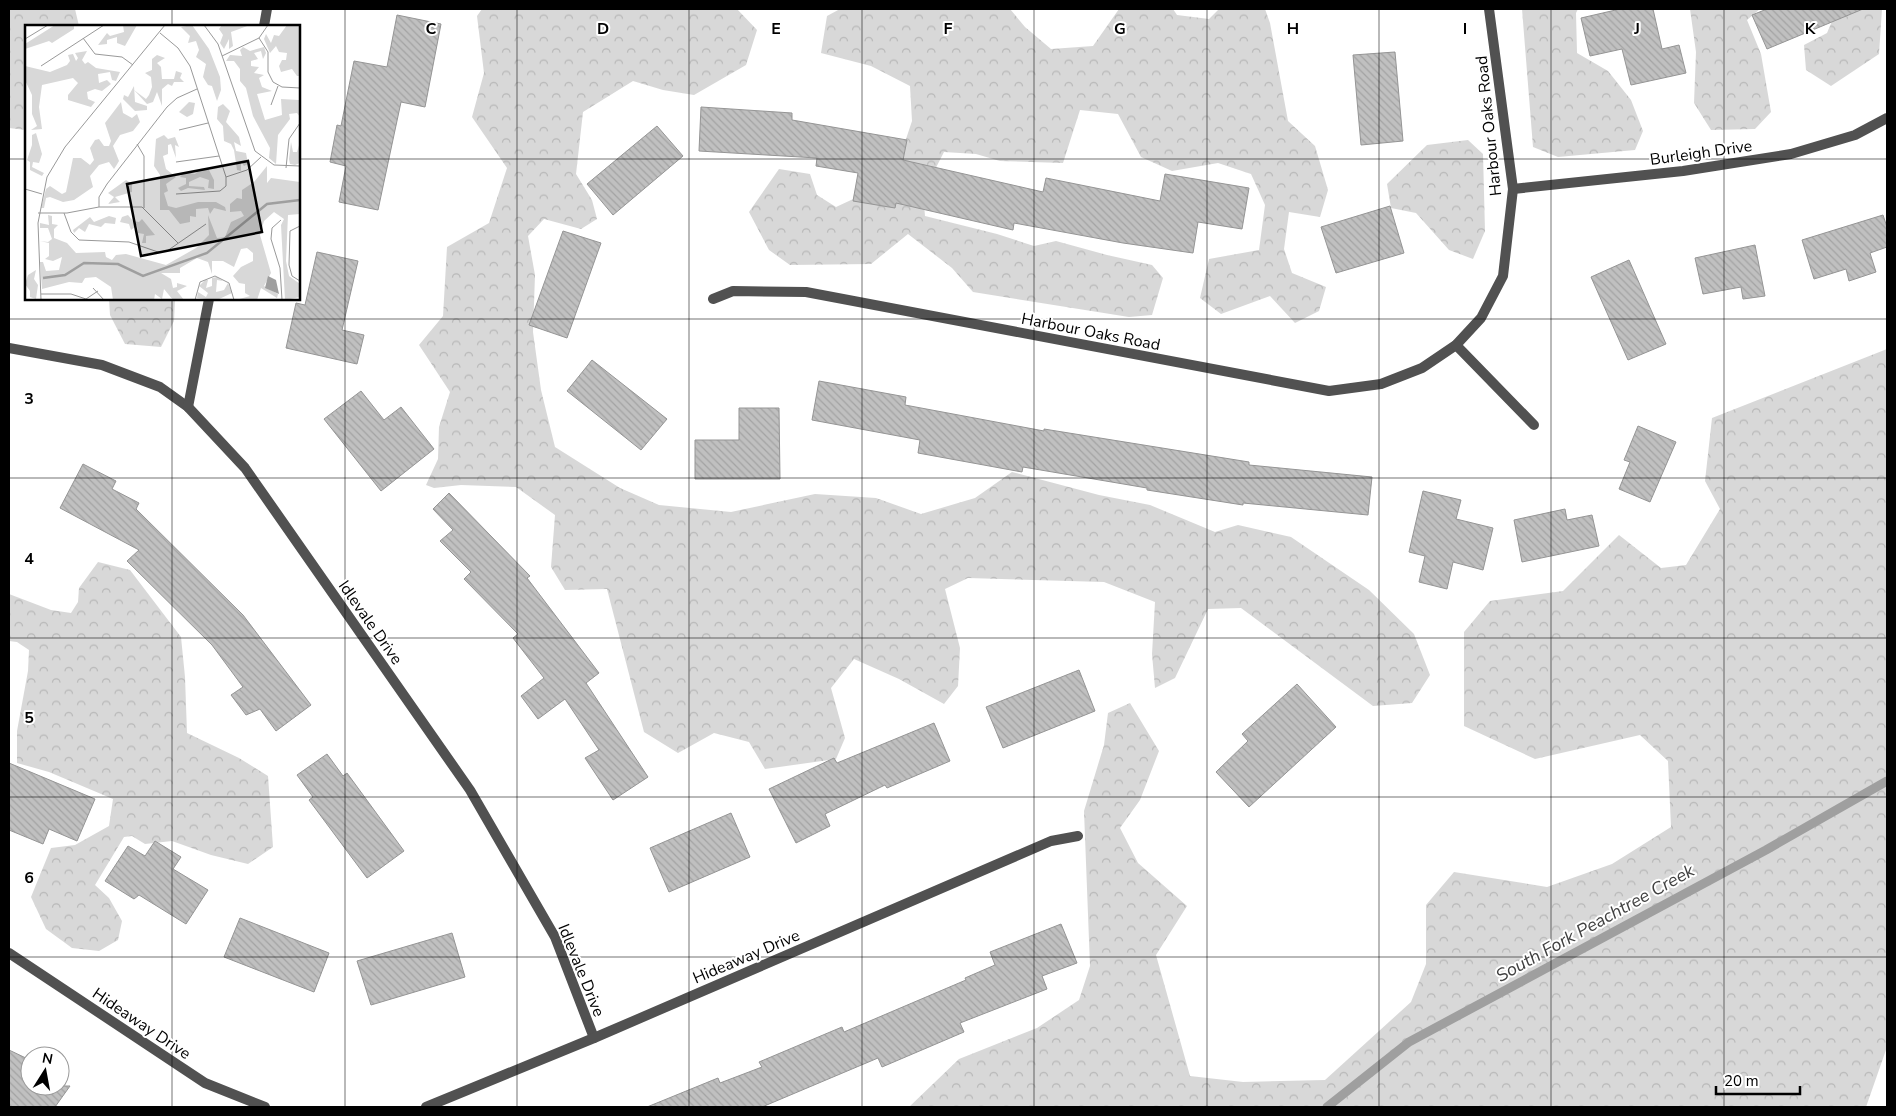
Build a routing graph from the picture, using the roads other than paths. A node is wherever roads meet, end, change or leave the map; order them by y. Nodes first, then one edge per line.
1 (267, 9) edge
2 (1490, 9) edge
3 (264, 25) edge
4 (1887, 118) edge
5 (1513, 189) junction
6 (713, 299) dead end
7 (209, 300) edge
8 (1456, 345) junction
9 (9, 348) edge
10 (188, 406) junction
11 (1534, 425) dead end
12 (1078, 836) dead end
13 (9, 953) edge
14 (594, 1038) junction
15 (265, 1107) edge
16 (426, 1107) edge

1 - 3 street
2 - 5 street, Harbour Oaks Road
4 - 5 street, Burleigh Drive
5 - 8 street, Harbour Oaks Road
6 - 8 street, Harbour Oaks Road
7 - 10 street
8 - 11 street
9 - 10 street, Idlevale Drive
10 - 14 street, Idlevale Drive
12 - 14 street, Hideaway Drive
13 - 15 street, Hideaway Drive
14 - 16 street, Hideaway Drive

